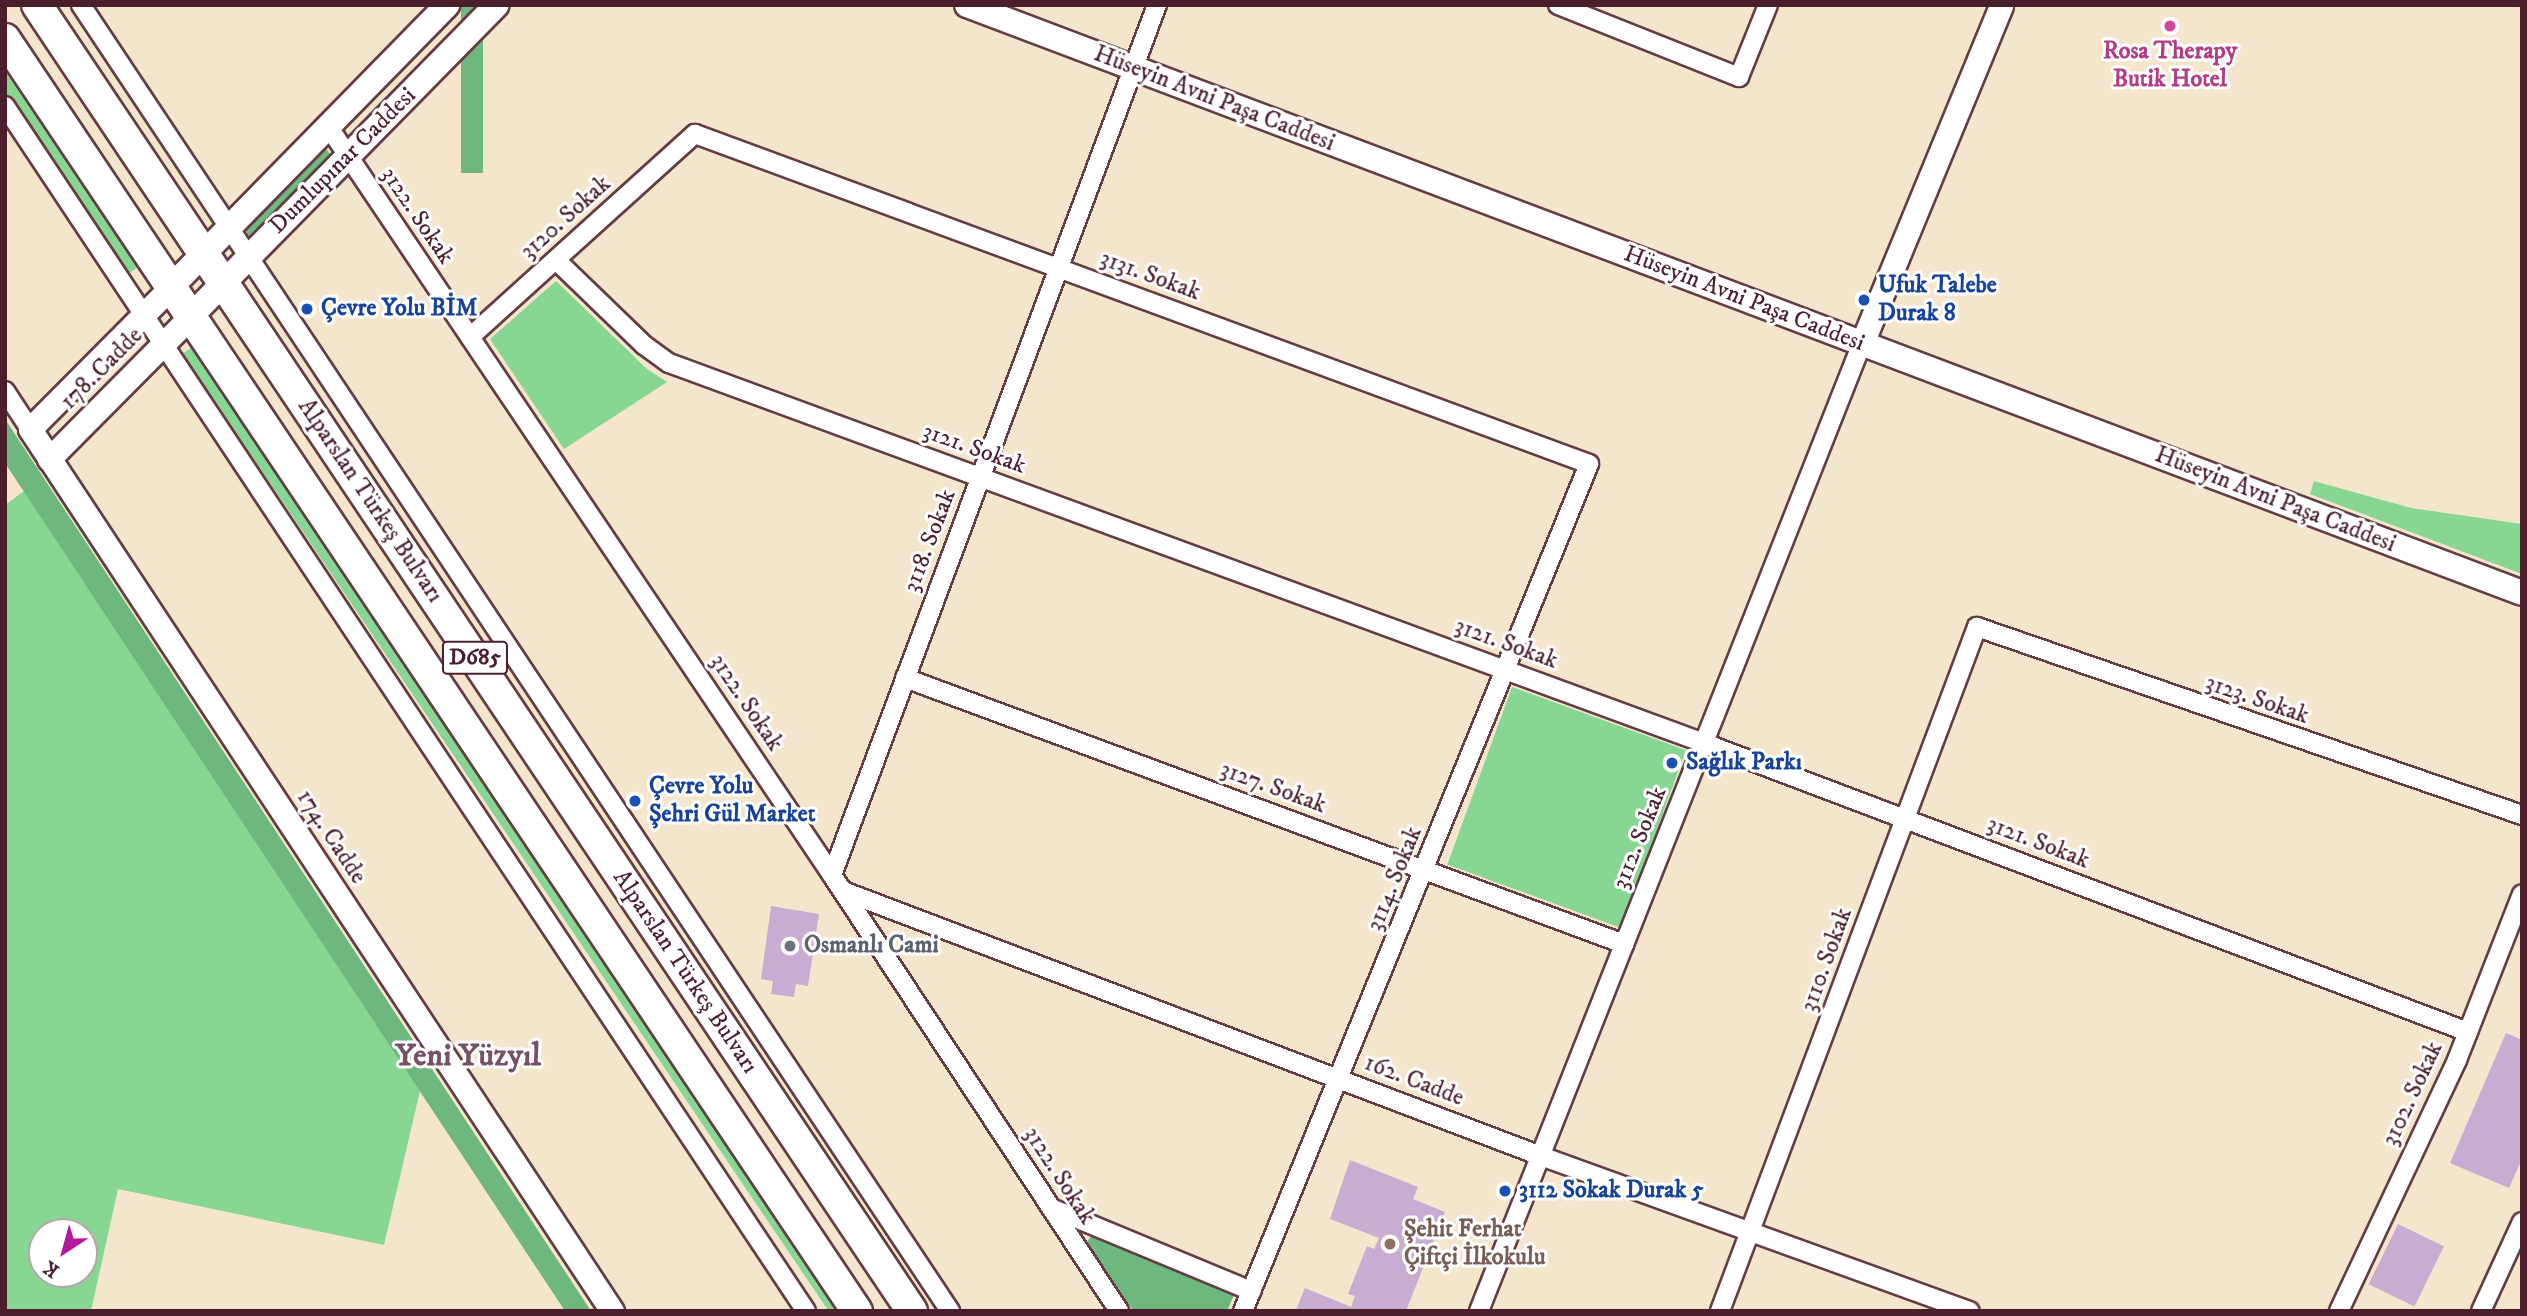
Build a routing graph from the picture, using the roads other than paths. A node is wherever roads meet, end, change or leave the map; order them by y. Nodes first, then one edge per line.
1 (37, 5) edge
2 (81, 5) edge
3 (447, 5) edge
4 (497, 5) edge
5 (967, 5) edge
6 (1157, 5) edge
7 (1558, 5) edge
8 (1768, 5) edge
9 (2001, 5) edge
10 (5, 39) edge
11 (1133, 68) junction
12 (5, 106) edge
13 (328, 126) junction
14 (695, 134) joint
15 (348, 156) junction
16 (229, 227) junction
17 (203, 253) junction
18 (249, 257) junction
19 (556, 260) junction
20 (1059, 268) junction
21 (223, 283) junction
22 (171, 287) junction
23 (143, 315) junction
24 (191, 316) junction
25 (470, 337) junction
26 (164, 344) junction
27 (1861, 344) junction
28 (5, 391) edge
29 (30, 429) junction
30 (50, 458) junction
31 (1589, 464) joint
32 (980, 478) junction
33 (2522, 593) edge
34 (1977, 627) joint
35 (1506, 670) junction
36 (905, 678) junction
37 (1704, 743) junction
38 (2522, 815) edge
39 (1906, 819) junction
40 (1425, 871) junction
41 (832, 874) junction
42 (843, 891) junction
43 (2522, 894) edge
44 (1624, 944) junction
45 (2468, 1032) junction
46 (1341, 1080) junction
47 (1541, 1156) junction
48 (1051, 1208) junction
49 (2522, 1222) edge
50 (1752, 1232) junction
51 (1251, 1291) junction
52 (612, 1311) edge
53 (806, 1311) edge
54 (857, 1311) edge
55 (912, 1311) edge
56 (950, 1311) edge
57 (1119, 1311) edge
58 (1243, 1311) edge
59 (1479, 1311) edge
60 (1720, 1311) edge
61 (1970, 1311) edge
62 (2339, 1311) edge
63 (2482, 1311) edge

1 - 17 highway, Alparslan Türkeş Bulvarı / D685
2 - 16 street
3 - 13 main road, Dumlupınar Caddesi
4 - 15 main road, Dumlupınar Caddesi
5 - 11 main road, Hüseyin Avni Paşa Caddesi
6 - 11 street, 3118. Sokak
7 - 8 street
9 - 27 street
10 - 22 highway, Alparslan Türkeş Bulvarı / D685
11 - 20 street, 3118. Sokak
11 - 27 main road, Hüseyin Avni Paşa Caddesi
12 - 23 street
13 - 15 street, 3122. Sokak
13 - 16 main road, Dumlupınar Caddesi
14 - 19 street, 3120. Sokak
14 - 20 street, 3131. Sokak
15 - 18 main road, Dumlupınar Caddesi
15 - 25 street, 3122. Sokak
16 - 17 main road, Dumlupınar Caddesi
16 - 18 street
17 - 21 highway, Alparslan Türkeş Bulvarı / D685
17 - 22 main road, Dumlupınar Caddesi
18 - 21 main road, Dumlupınar Caddesi
18 - 56 street
19 - 25 street, 3120. Sokak
19 - 32 street, 3121. Sokak
20 - 31 street, 3131. Sokak
20 - 32 street, 3118. Sokak
21 - 24 main road, Dumlupınar Caddesi
21 - 55 highway, Alparslan Türkeş Bulvarı / D685
22 - 23 street, 178. Cadde
22 - 24 highway, Alparslan Türkeş Bulvarı / D685
23 - 26 street
23 - 29 street, 178. Cadde
24 - 26 street, 178. Cadde
24 - 54 highway, Alparslan Türkeş Bulvarı / D685
25 - 41 street, 3122. Sokak
26 - 30 street, 178. Cadde
26 - 53 street
27 - 33 main road, Hüseyin Avni Paşa Caddesi
27 - 37 street, 3112. Sokak
28 - 29 street, 174. Cadde
29 - 30 street, 174. Cadde
30 - 52 street, 174. Cadde
31 - 35 street, 3114. Sokak
32 - 35 street, 3121. Sokak
32 - 36 street, 3118. Sokak
34 - 38 street, 3123. Sokak
34 - 39 street, 3110. Sokak
35 - 37 street, 3121. Sokak
35 - 40 street, 3114. Sokak
36 - 40 street, 3127. Sokak
36 - 41 street, 3118. Sokak
37 - 39 street, 3121. Sokak
37 - 44 street, 3112. Sokak
39 - 45 street, 3121. Sokak
39 - 50 street, 3110. Sokak
40 - 44 street, 3127. Sokak
40 - 46 street, 3114. Sokak
41 - 42 street, 3122. Sokak
42 - 46 street, 162. Cadde
42 - 48 street, 3122. Sokak
43 - 45 street, 3102. Sokak
44 - 47 street, 3112. Sokak
45 - 62 street, 3102. Sokak
46 - 47 street, 162. Cadde
46 - 51 street, 3114. Sokak
47 - 50 street, 162. Cadde
47 - 59 street, 3112. Sokak
48 - 51 street
48 - 57 street, 3122. Sokak
49 - 63 street
50 - 60 street, 3110. Sokak
50 - 61 street, 162. Cadde
51 - 58 street, 3114. Sokak

